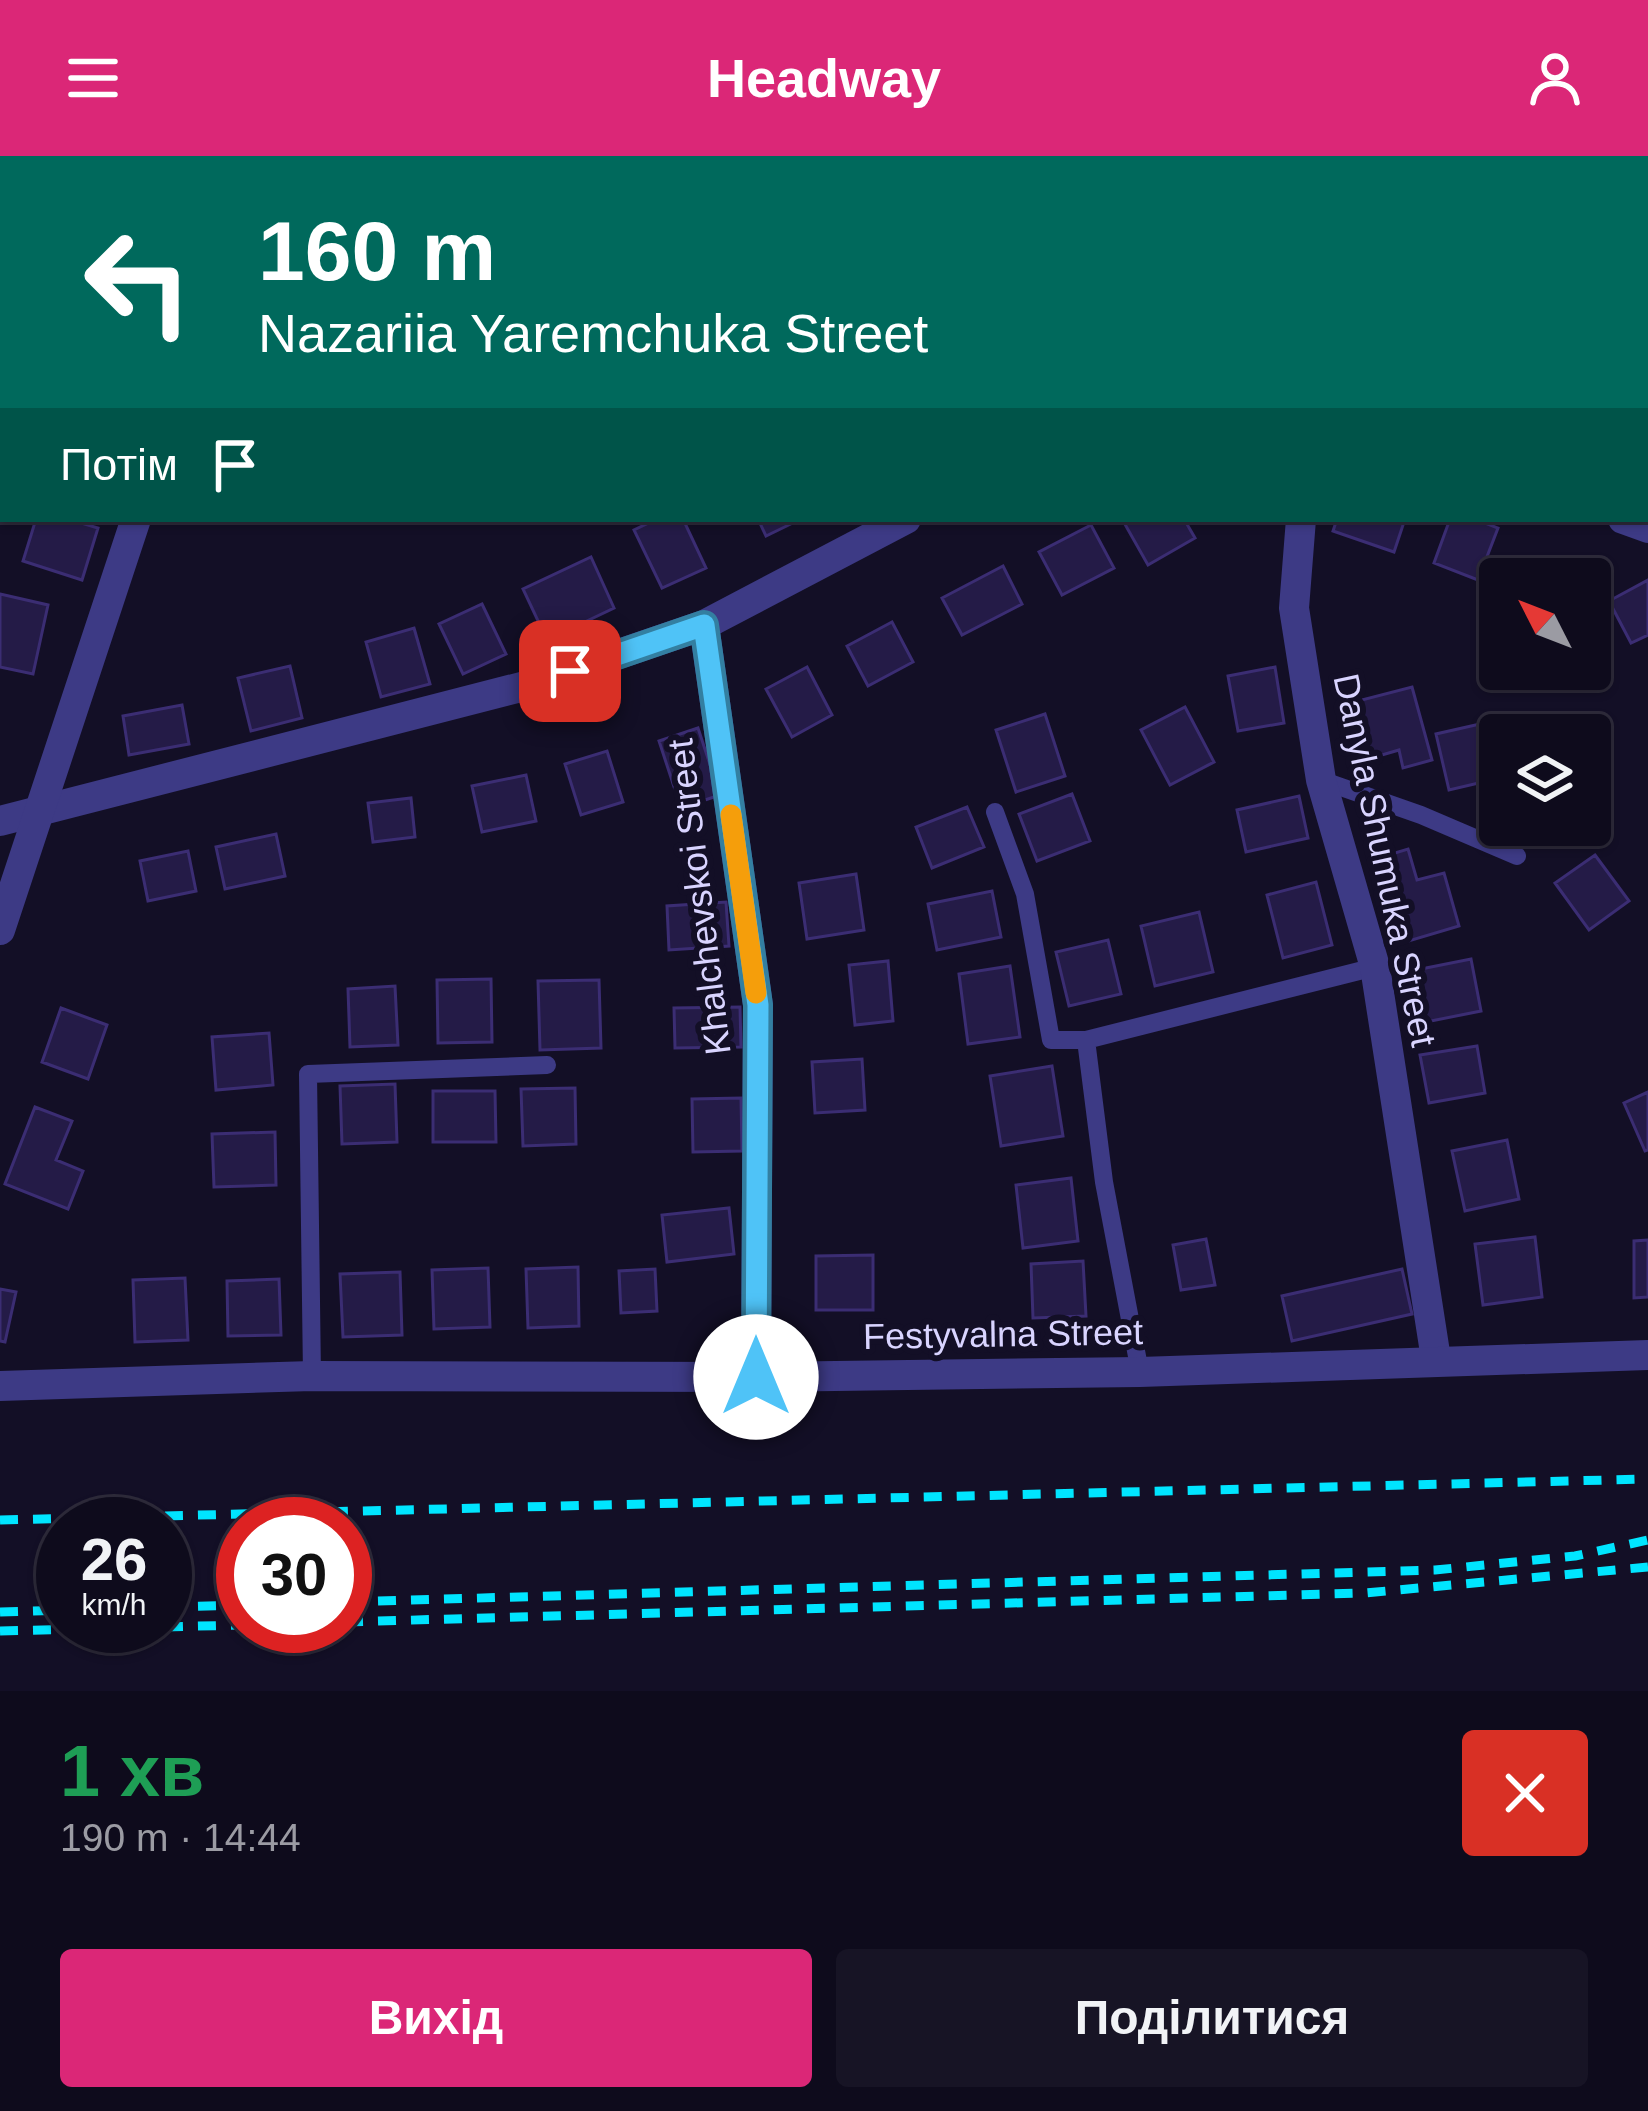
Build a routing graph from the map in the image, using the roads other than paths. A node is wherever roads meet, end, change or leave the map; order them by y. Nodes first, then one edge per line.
1 (135, 522) edge
2 (900, 522) edge
3 (1301, 522) edge
4 (704, 625) junction
5 (1321, 780) junction
6 (39, 812) junction
7 (995, 812) dead end
8 (0, 821) edge
9 (1517, 856) dead end
10 (0, 930) edge
11 (1375, 967) junction
12 (1086, 1040) junction
13 (547, 1065) dead end
14 (1648, 1355) edge
15 (1436, 1359) junction
16 (1139, 1372) junction
17 (311, 1376) junction
18 (756, 1377) junction
19 (0, 1386) edge

1 - 6 street
2 - 4 street
3 - 5 street, Danyla Shumuka Street
4 - 6 street
4 - 18 street, Khalchevskoi Street
5 - 9 lane
5 - 11 street, Danyla Shumuka Street
6 - 8 street
6 - 10 street
7 - 12 lane
11 - 12 lane
11 - 15 street, Danyla Shumuka Street
12 - 16 lane
13 - 17 lane
14 - 15 street, Festyvalna Street
15 - 16 street, Festyvalna Street
16 - 18 street, Festyvalna Street
17 - 18 street, Festyvalna Street
17 - 19 street, Festyvalna Street

